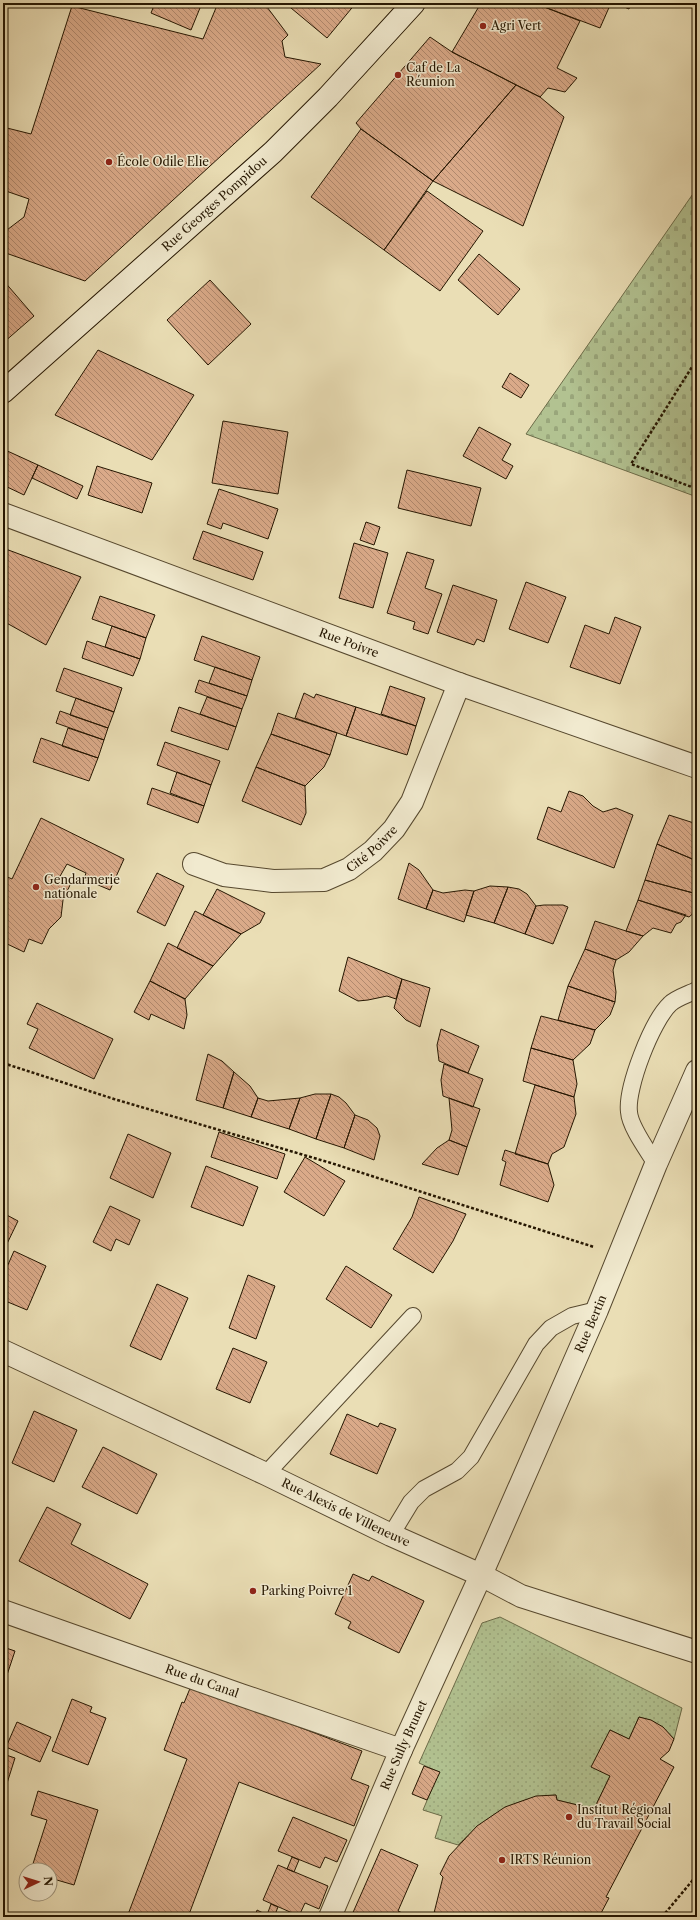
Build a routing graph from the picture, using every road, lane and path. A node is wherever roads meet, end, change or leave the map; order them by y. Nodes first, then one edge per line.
1 (414, 3) edge
2 (697, 359) edge
3 (3, 392) edge
4 (697, 489) edge
5 (3, 514) edge
6 (460, 684) junction
7 (697, 767) edge
8 (194, 864) dead end
9 (697, 990) edge
10 (3, 1063) edge
11 (697, 1071) edge
12 (656, 1164) junction
13 (619, 1255) junction
14 (597, 1310) junction
15 (413, 1316) dead end
16 (3, 1351) edge
17 (266, 1474) junction
18 (391, 1535) junction
19 (480, 1575) junction
20 (3, 1610) edge
21 (697, 1652) edge
22 (401, 1750) junction
23 (697, 1875) edge
24 (330, 1917) edge
25 (662, 1917) edge

1 - 3 street, Rue Georges Pompidou
2 - 4 path
5 - 6 street, Rue Poivre
6 - 7 street, Rue Poivre
6 - 8 street, Cité Poivre
9 - 12 lane
10 - 13 path
11 - 12 street, Rue Bertin
12 - 13 street, Rue Bertin
13 - 14 street, Rue Bertin
14 - 18 lane
14 - 19 street, Rue Bertin
15 - 17 lane
16 - 17 street, Rue Alexis de Villeneuve
17 - 18 street, Rue Alexis de Villeneuve
18 - 19 street, Rue Alexis de Villeneuve
19 - 21 street, Rue Alexis de Villeneuve
19 - 22 street, Rue Sully Brunet
20 - 22 street, Rue du Canal
22 - 24 street, Rue Sully Brunet
23 - 25 path

